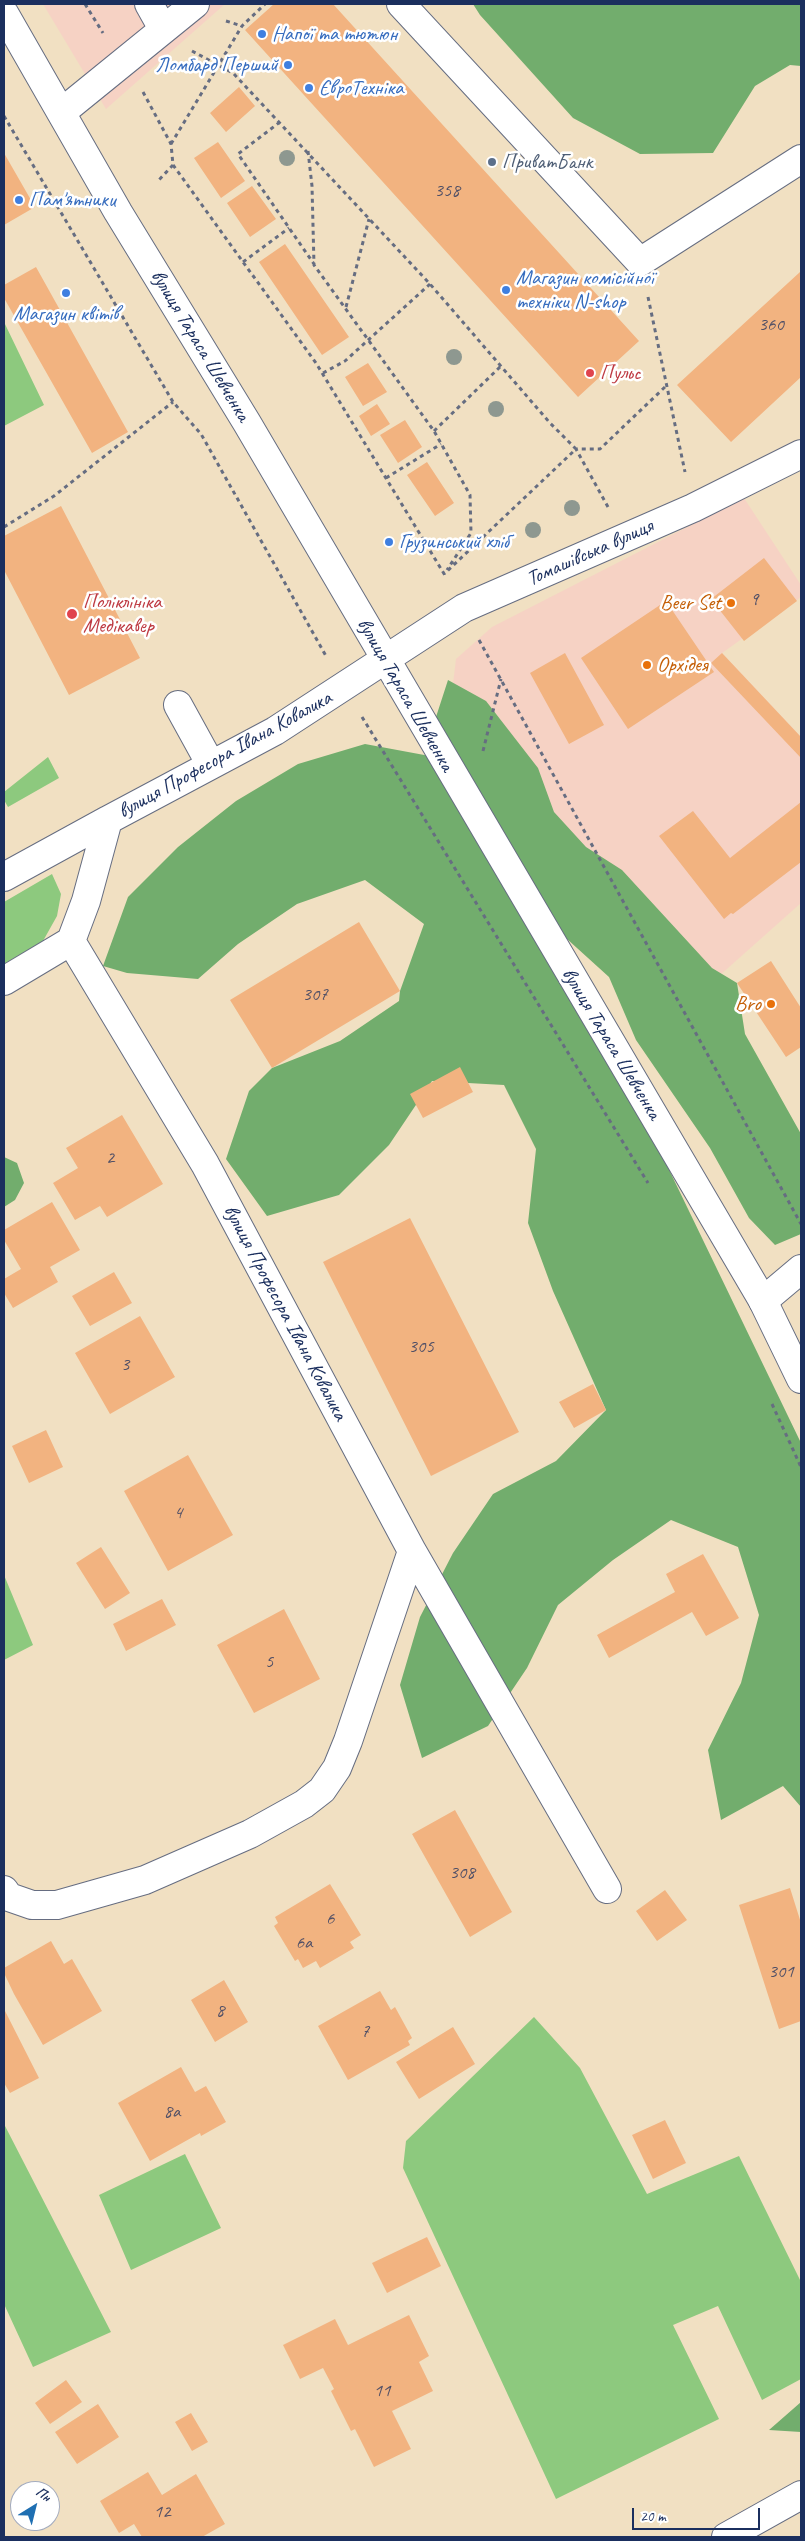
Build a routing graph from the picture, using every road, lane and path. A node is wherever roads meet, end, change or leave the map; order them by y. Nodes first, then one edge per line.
1 (85, 4) edge
2 (149, 4) edge
3 (195, 4) edge
4 (265, 4) edge
5 (401, 4) edge
6 (4, 13) edge
7 (164, 29) junction
8 (105, 36) dead end
9 (197, 55) dead end
10 (218, 66) junction
11 (150, 103) dead end
12 (62, 112) junction
13 (4, 116) edge
14 (280, 122) junction
15 (171, 144) junction
16 (308, 151) junction
17 (801, 159) edge
18 (173, 165) junction
19 (157, 182) dead end
20 (370, 219) junction
21 (289, 228) junction
22 (243, 262) junction
23 (640, 262) junction
24 (314, 265) junction
25 (430, 284) junction
26 (345, 308) junction
27 (368, 339) junction
28 (500, 366) junction
29 (323, 373) junction
30 (667, 386) junction
31 (173, 402) junction
32 (434, 431) junction
33 (441, 444) junction
34 (576, 449) junction
35 (801, 454) edge
36 (386, 478) junction
37 (693, 508) junction
38 (4, 527) edge
39 (625, 538) junction
40 (444, 574) junction
41 (479, 641) dead end
42 (385, 661) junction
43 (501, 678) junction
44 (344, 688) junction
45 (178, 705) dead end
46 (482, 756) dead end
47 (210, 765) junction
48 (108, 820) junction
49 (4, 877) edge
50 (71, 941) junction
51 (4, 981) edge
52 (651, 1188) dead end
53 (801, 1224) edge
54 (801, 1269) edge
55 (763, 1301) junction
56 (801, 1379) edge
57 (768, 1395) dead end
58 (801, 1466) edge
59 (412, 1551) junction
60 (607, 1889) dead end
61 (4, 1890) edge
62 (801, 2495) edge
63 (726, 2537) edge

1 - 8 path
2 - 7 main road
3 - 7 main road
4 - 10 path
5 - 23 main road
6 - 12 main road, вулиця Тараса Шевченка
7 - 12 main road
9 - 10 path
10 - 14 path
10 - 15 path
11 - 15 path
12 - 42 main road, вулиця Тараса Шевченка
13 - 31 path
14 - 16 path
14 - 21 path
15 - 18 path
16 - 20 path
16 - 24 path
17 - 23 main road
18 - 19 path
18 - 22 path
20 - 25 path
20 - 26 path
21 - 22 path
21 - 24 path
22 - 29 path
23 - 30 path
24 - 26 path
25 - 27 path
25 - 28 path
26 - 27 path
27 - 29 path
27 - 32 path
28 - 32 path
28 - 34 path
29 - 36 path
30 - 34 path
30 - 37 path
31 - 38 path
31 - 44 path
32 - 33 path
33 - 36 path
33 - 40 path
34 - 39 path
34 - 40 path
35 - 37 main road, Томашівська вулиця
36 - 40 path
37 - 39 main road, Томашівська вулиця
39 - 42 main road, Томашівська вулиця
41 - 43 path
42 - 44 main road, вулиця Професора Івана Ковалика
42 - 55 main road, вулиця Тараса Шевченка
43 - 46 path
43 - 53 path
44 - 47 main road, вулиця Професора Івана Ковалика
44 - 52 path
45 - 47 main road
47 - 48 main road, вулиця Професора Івана Ковалика
48 - 49 main road
48 - 50 main road, вулиця Професора Івана Ковалика
50 - 51 main road
50 - 59 main road, вулиця Професора Івана Ковалика
54 - 55 main road
55 - 56 main road, вулиця Тараса Шевченка
57 - 58 path
59 - 60 main road, вулиця Професора Івана Ковалика
59 - 61 main road
62 - 63 main road

